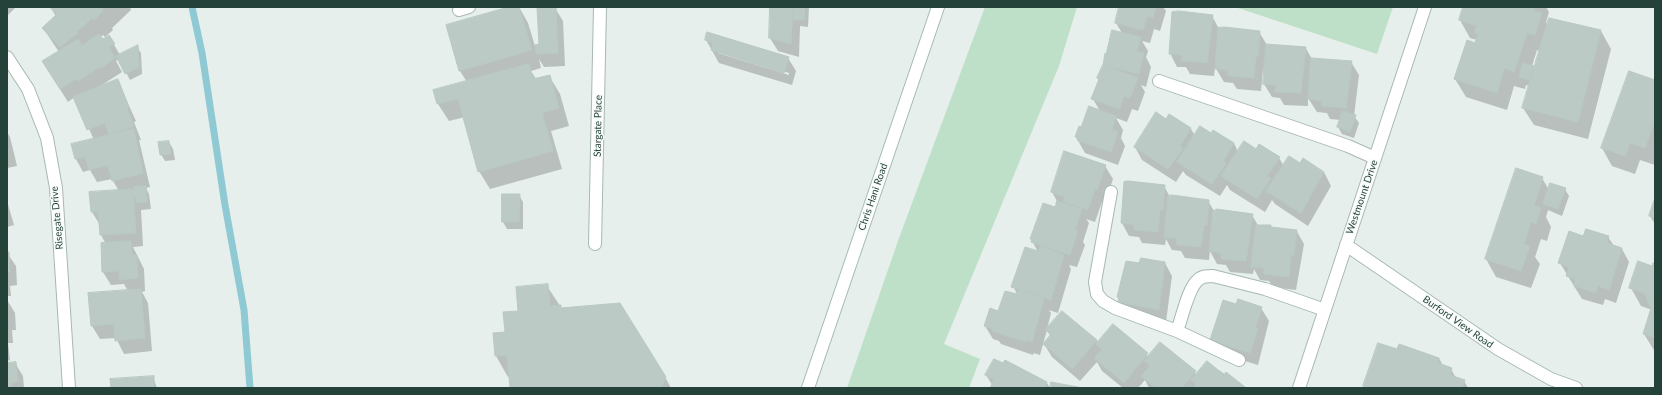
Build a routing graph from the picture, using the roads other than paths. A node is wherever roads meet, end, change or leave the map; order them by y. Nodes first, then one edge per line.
1 (600, 7) edge
2 (938, 7) edge
3 (1425, 7) edge
4 (7, 57) edge
5 (1158, 81) dead end
6 (1375, 158) junction
7 (1111, 192) dead end
8 (595, 244) dead end
9 (1346, 245) junction
10 (1325, 310) junction
11 (1177, 331) junction
12 (1239, 360) dead end
13 (69, 388) edge
14 (808, 388) edge
15 (1300, 388) edge
16 (1576, 388) edge

1 - 8 street, Stargate Place
2 - 14 street, Chris Hani Road
3 - 6 street, Westmount Drive
4 - 13 street, Risegate Drive
5 - 6 street
6 - 9 street, Westmount Drive
7 - 11 street
9 - 10 street, Westmount Drive
9 - 16 street, Burford View Road
10 - 11 street
10 - 15 street, Westmount Drive
11 - 12 street

